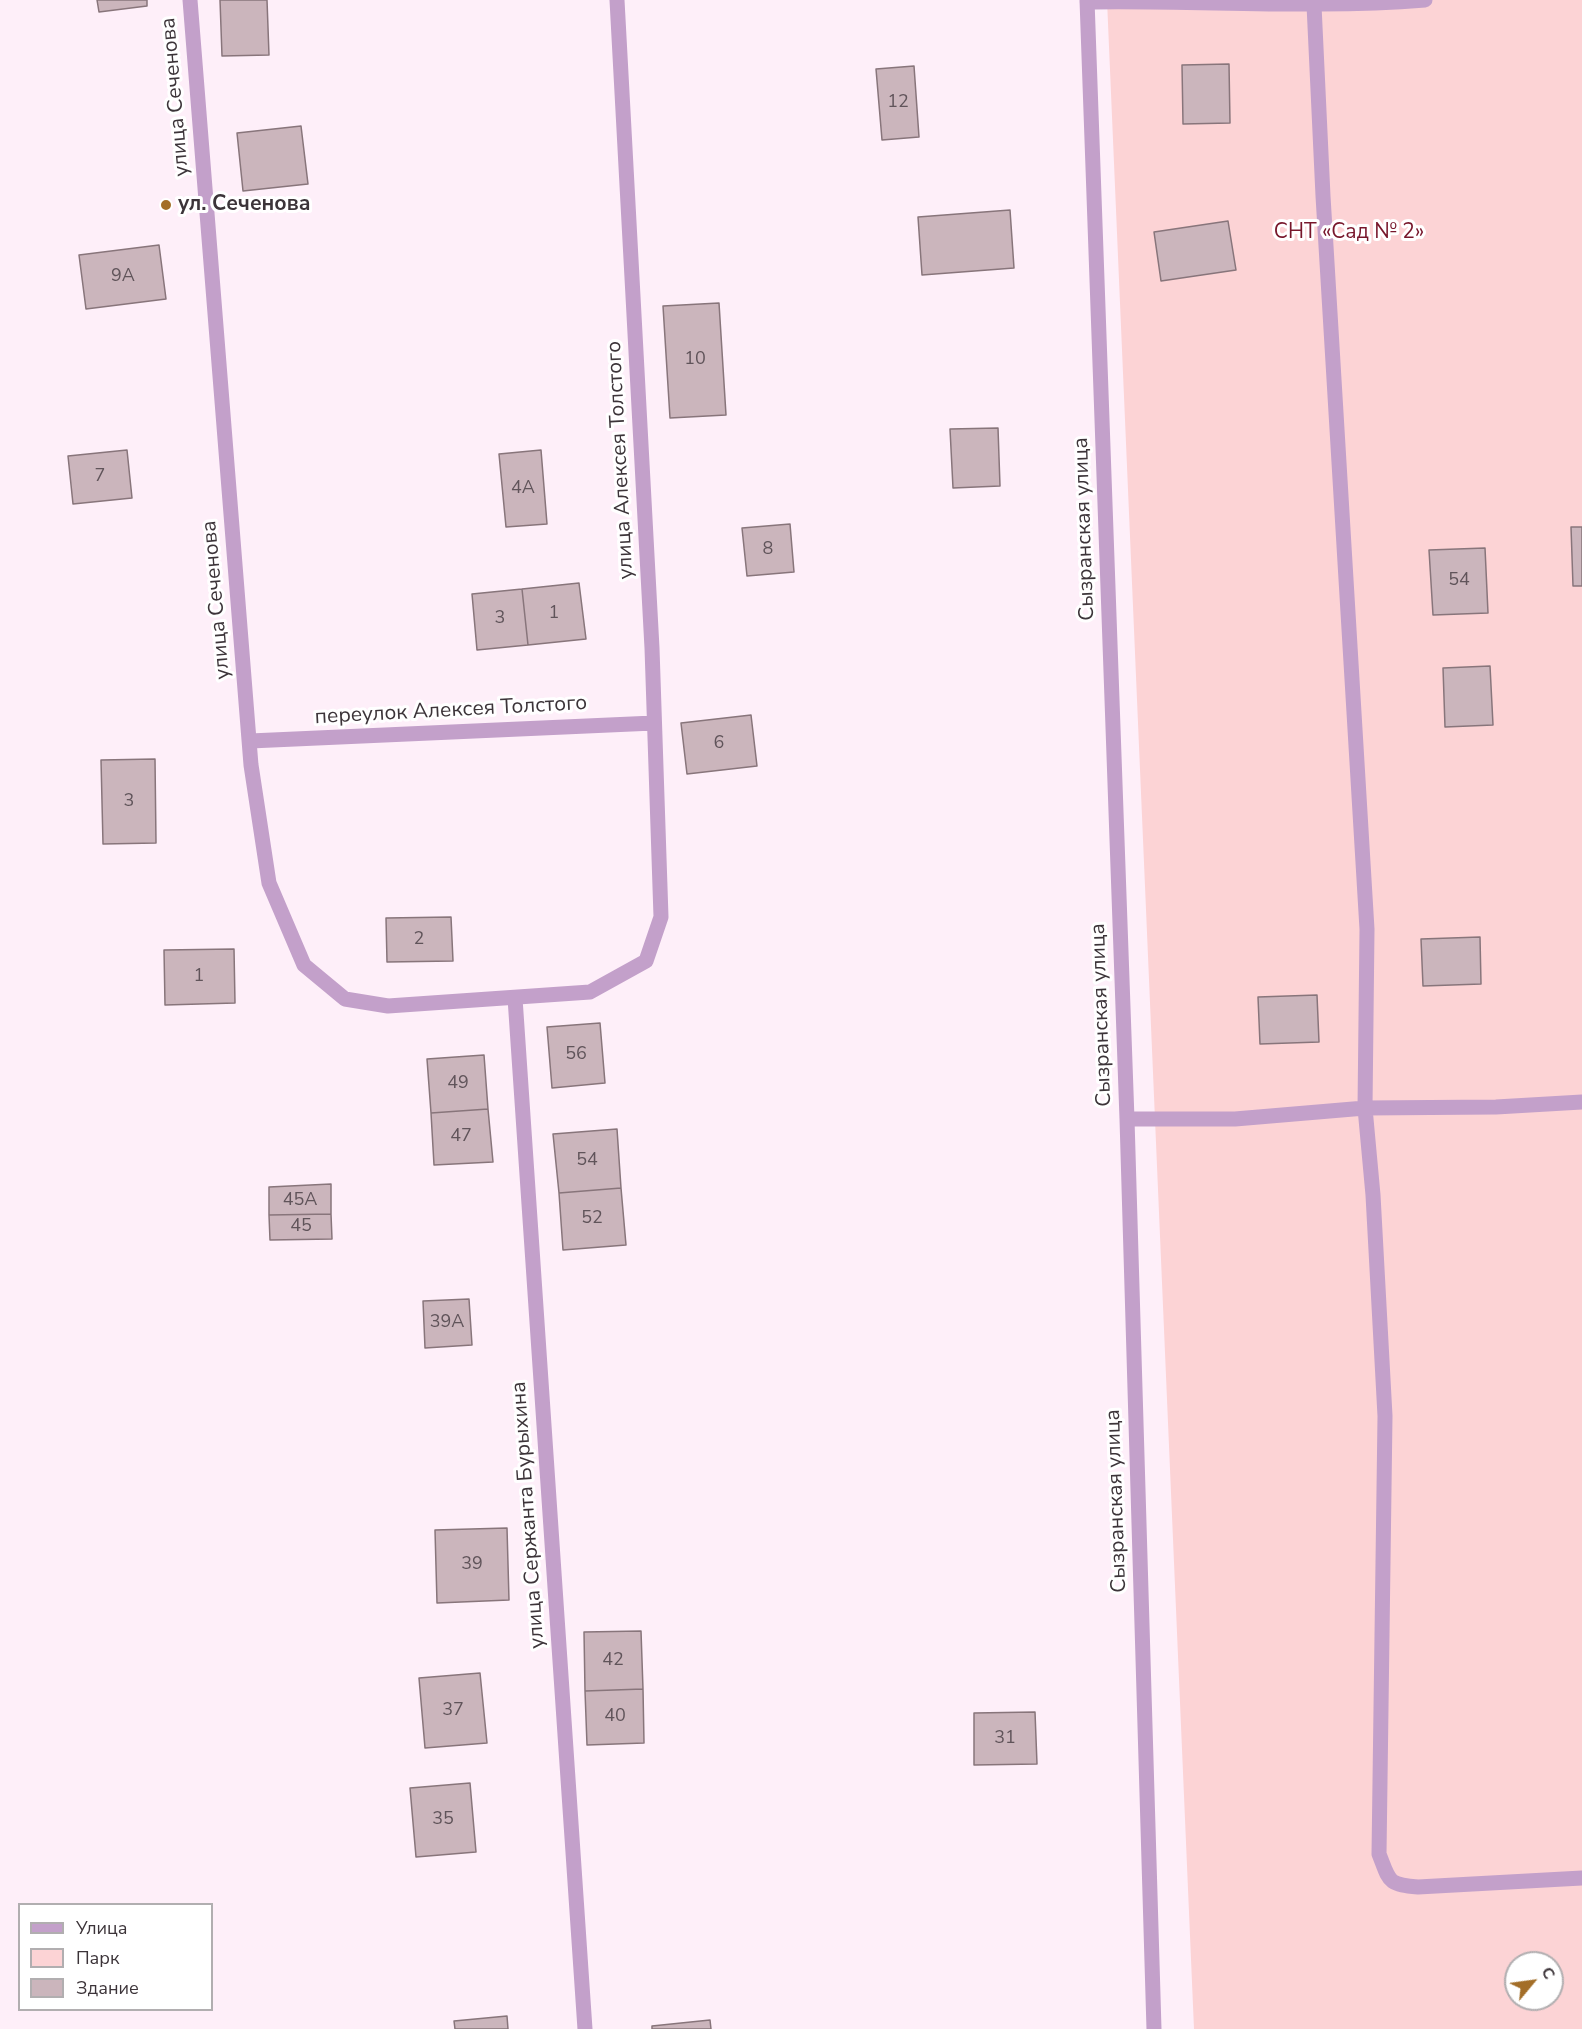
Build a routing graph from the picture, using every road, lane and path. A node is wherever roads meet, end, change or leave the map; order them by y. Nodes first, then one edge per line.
1 (190, 0) edge
2 (617, 0) edge
3 (1425, 0) edge
4 (1087, 1) edge
5 (1314, 5) junction
6 (654, 723) junction
7 (250, 741) junction
8 (515, 998) junction
9 (1582, 1102) edge
10 (1365, 1108) junction
11 (1127, 1119) junction
12 (1582, 1878) edge
13 (585, 2029) edge
14 (1154, 2029) edge

1 - 7 street, улица Сеченова
2 - 6 street, улица Алексея Толстого
3 - 5 street
4 - 5 street
4 - 11 street, Сызранская улица
5 - 10 street
6 - 7 street, переулок Алексея Толстого
6 - 8 street, улица Алексея Толстого
7 - 8 street, улица Сеченова
8 - 13 street, улица Сержанта Бурыхина
9 - 10 street
10 - 11 street
10 - 12 street
11 - 14 street, Сызранская улица

